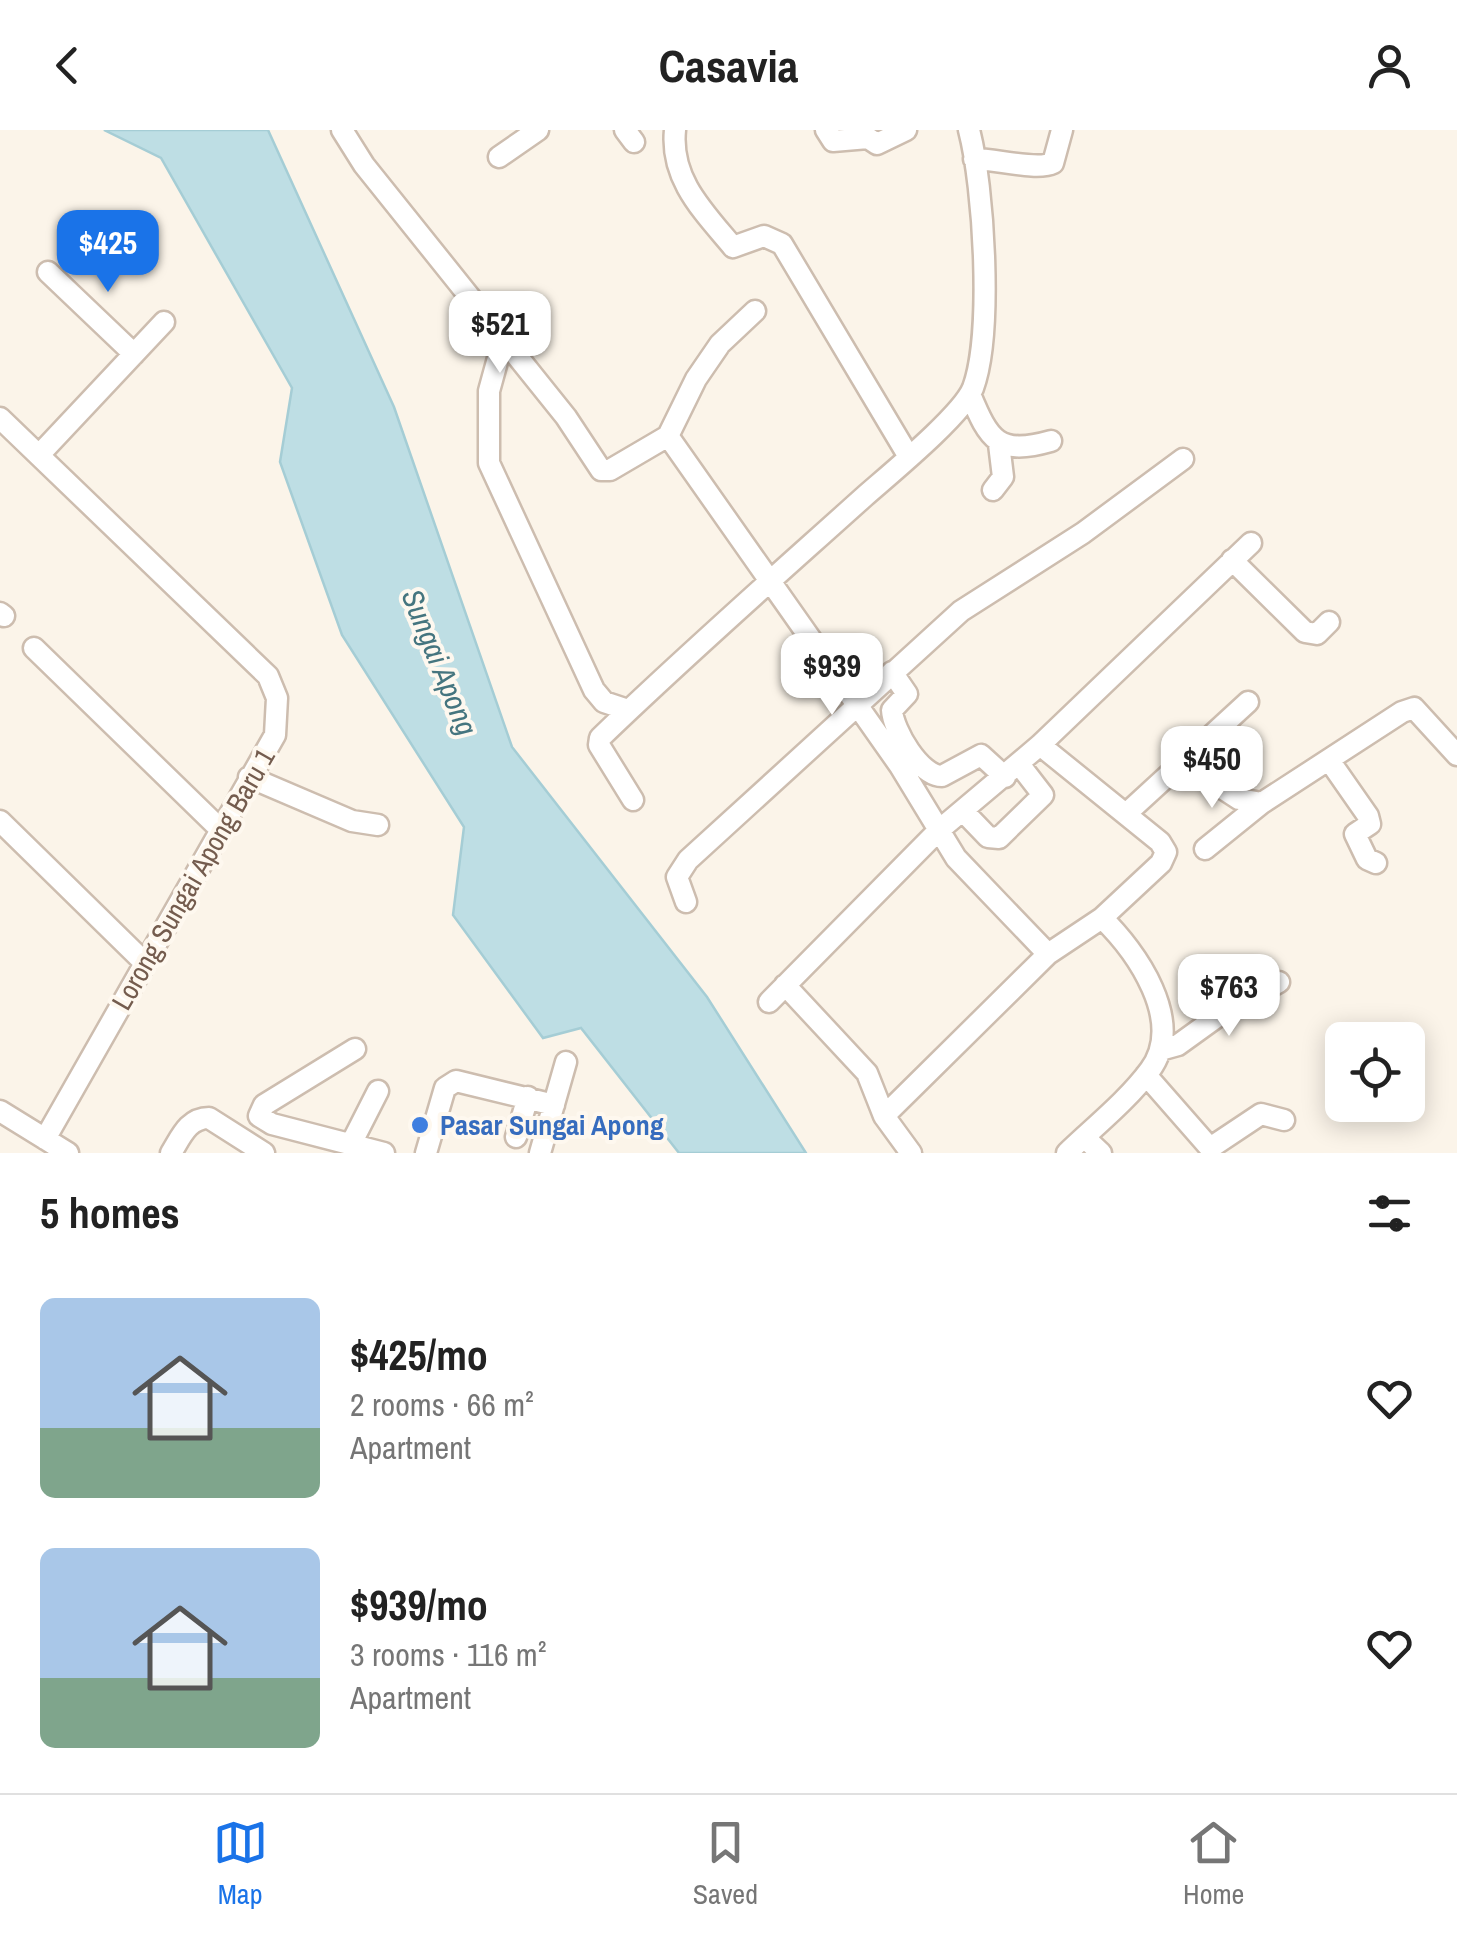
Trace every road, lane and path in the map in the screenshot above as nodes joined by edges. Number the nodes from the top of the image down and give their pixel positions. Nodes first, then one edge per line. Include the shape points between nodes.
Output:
1 (342, 130) edge
2 (675, 130) edge
3 (826, 130) edge
4 (906, 130) edge
5 (969, 130) edge
6 (1062, 130) edge
7 (534, 131) edge
8 (499, 158) dead end
9 (974, 160) junction
10 (48, 272) dead end
11 (754, 311) dead end
12 (164, 322) dead end
13 (503, 340) junction
14 (134, 354) junction
15 (970, 394) junction
16 (0, 418) edge
17 (668, 436) junction
18 (1050, 442) dead end
19 (999, 444) junction
20 (39, 455) junction
21 (909, 457) junction
22 (1182, 458) dead end
23 (993, 490) dead end
24 (1251, 543) dead end
25 (1232, 560) junction
26 (770, 581) junction
27 (1329, 622) dead end
28 (34, 648) dead end
29 (892, 672) junction
30 (1248, 702) dead end
31 (854, 706) junction
32 (628, 710) junction
33 (1040, 745) junction
34 (1457, 754) edge
35 (907, 760) junction
36 (1329, 760) junction
37 (1185, 764) junction
38 (1012, 770) junction
39 (249, 778) junction
40 (633, 800) dead end
41 (1262, 803) junction
42 (964, 811) junction
43 (1127, 813) junction
44 (0, 822) edge
45 (378, 824) dead end
46 (219, 828) junction
47 (938, 830) junction
48 (1205, 849) dead end
49 (1376, 863) dead end
50 (686, 902) dead end
51 (1102, 918) junction
52 (1048, 954) junction
53 (144, 962) junction
54 (1280, 982) dead end
55 (786, 985) junction
56 (769, 1002) dead end
57 (356, 1049) dead end
58 (1160, 1050) junction
59 (566, 1062) dead end
60 (1146, 1074) junction
61 (378, 1091) dead end
62 (528, 1098) junction
63 (554, 1105) junction
64 (0, 1111) edge
65 (884, 1116) junction
66 (1284, 1120) dead end
67 (516, 1137) dead end
68 (1084, 1137) junction
69 (45, 1139) junction
70 (350, 1144) junction
71 (68, 1153) edge
72 (170, 1153) edge
73 (264, 1153) edge
74 (384, 1153) edge
75 (426, 1153) edge
76 (540, 1153) edge
77 (911, 1153) edge
78 (1067, 1153) edge
79 (1101, 1153) edge

1 - 13 street
2 - 21 street via 680,180 733,248 764,236 782,244
3 - 4 street via 833,142 868,138 878,144
5 - 9 street
6 - 9 street via 1053,163 1044,168
7 - 8 street
9 - 15 street via 985,271
10 - 14 street
11 - 17 street via 696,378
12 - 14 street
13 - 17 street via 601,470
13 - 32 street via 489,391 489,463 594,690 604,702
14 - 20 street
15 - 19 street
15 - 21 street
16 - 20 street, Lorong Sungai Apong Baru 1
17 - 26 street
18 - 19 street
19 - 23 street via 1003,477
20 - 39 street, Lorong Sungai Apong Baru 1 via 268,676 279,717
21 - 26 street
22 - 29 street via 1083,533 961,611
24 - 25 street
25 - 27 street via 1305,632 1317,634
25 - 33 street
26 - 31 street
26 - 32 street
28 - 46 street
29 - 31 street
29 - 35 street via 907,694 892,710
30 - 37 street
31 - 35 street
31 - 50 street via 688,860 678,878
32 - 40 street via 599,745
33 - 38 street
33 - 43 street
34 - 36 street via 1414,708
35 - 38 street via 934,776 981,756
35 - 47 street
36 - 41 street
36 - 49 street via 1368,816 1370,824 1355,834
37 - 41 street via 1239,799
37 - 43 street
38 - 42 street
38 - 42 street via 1043,795 999,838 988,836
39 - 45 street via 352,821
39 - 46 street, Lorong Sungai Apong Baru 1
41 - 48 street
42 - 47 street
43 - 51 street via 1166,852
44 - 53 street
46 - 53 street, Lorong Sungai Apong Baru 1
47 - 52 street via 956,858
47 - 55 street
51 - 52 street
51 - 58 street via 1129,944 1148,978
52 - 65 street
53 - 69 street, Lorong Sungai Apong Baru 1
54 - 58 street
55 - 56 street
55 - 65 street via 867,1073
57 - 70 street via 264,1105 259,1116
58 - 60 street
59 - 63 street
60 - 66 street via 1210,1148 1261,1114
60 - 68 street
61 - 70 street
62 - 63 street
62 - 67 street
62 - 75 street via 456,1081 445,1088
63 - 76 street
64 - 69 street
65 - 77 street
68 - 78 street
68 - 79 street
69 - 71 street
70 - 74 street
72 - 73 street via 187,1127 209,1118

